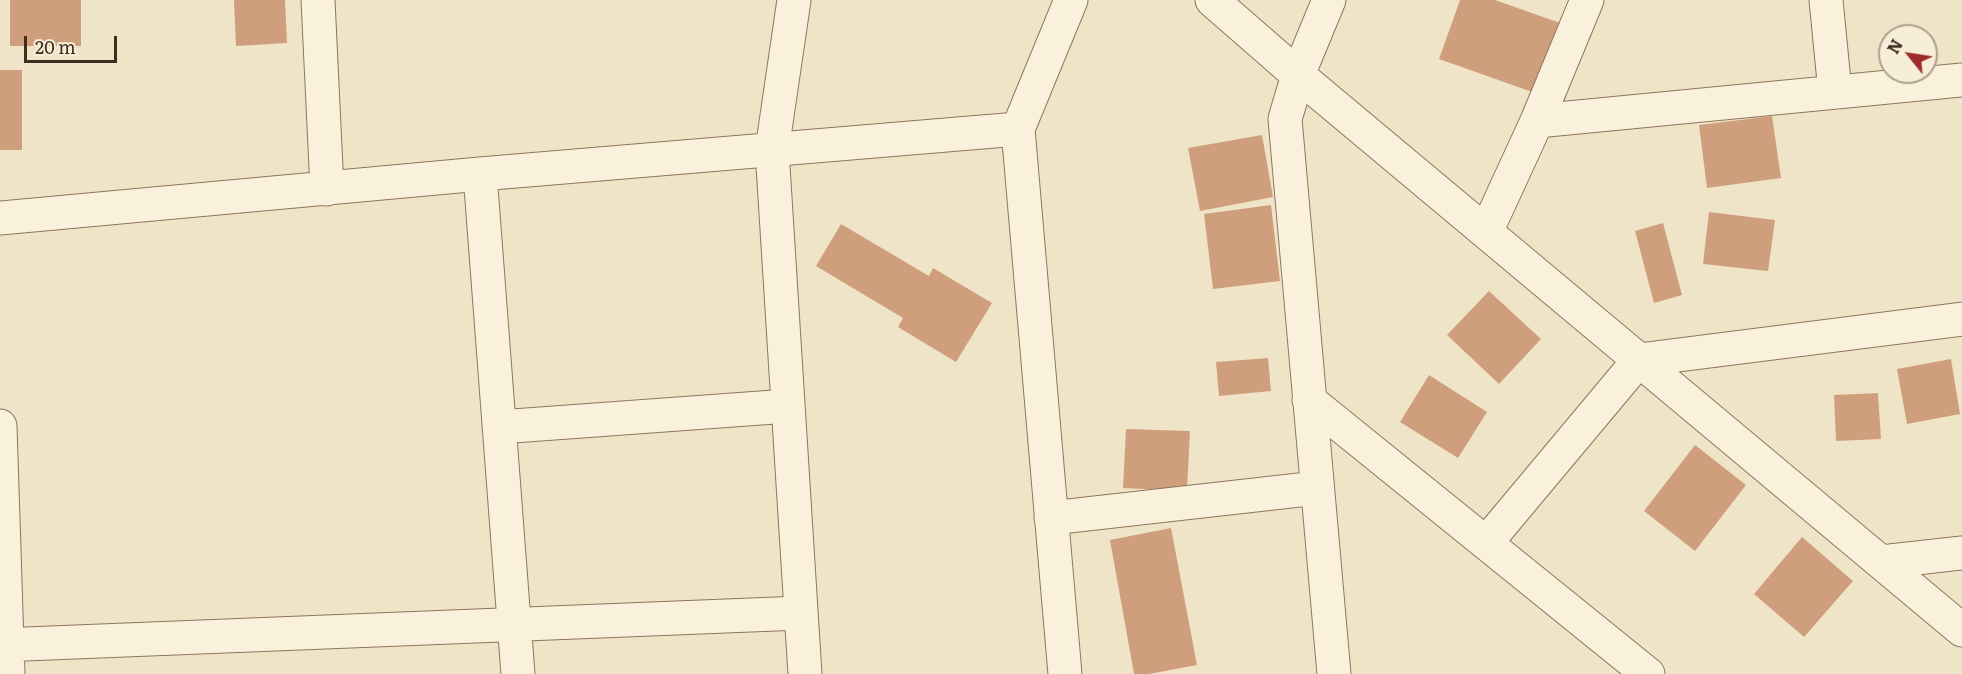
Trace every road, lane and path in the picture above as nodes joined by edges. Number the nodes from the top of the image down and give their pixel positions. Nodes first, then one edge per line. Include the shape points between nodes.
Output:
1 (318, 0) edge
2 (794, 0) edge
3 (1071, 0) edge
4 (1212, 0) edge
5 (1329, 0) edge
6 (1587, 0) edge
7 (1826, 0) edge
8 (1298, 75) junction
9 (1962, 80) edge
10 (1835, 92) junction
11 (1537, 121) junction
12 (1018, 129) junction
13 (772, 150) junction
14 (480, 174) junction
15 (327, 189) junction
16 (0, 219) edge
17 (1486, 232) junction
18 (1962, 319) edge
19 (1639, 360) junction
20 (1309, 400) junction
21 (788, 406) junction
22 (0, 426) edge
23 (499, 427) junction
24 (1317, 488) junction
25 (1051, 518) junction
26 (1486, 543) junction
27 (1962, 553) edge
28 (1881, 562) junction
29 (801, 613) junction
30 (515, 625) junction
31 (1962, 630) edge
32 (5, 655) edge
33 (518, 674) edge
34 (805, 674) edge
35 (1065, 674) edge
36 (1334, 674) edge
37 (1648, 674) edge

1 - 15 street
2 - 13 street
3 - 12 street
4 - 8 street
5 - 8 street
6 - 11 street
7 - 10 street
8 - 17 street
8 - 20 street via 1285,119
9 - 10 street
10 - 11 street
11 - 17 street
12 - 13 street
12 - 25 street
13 - 14 street
13 - 21 street
14 - 15 street
14 - 23 street
15 - 16 street
17 - 19 street
18 - 19 street
19 - 26 street
19 - 28 street
20 - 24 street
20 - 26 street
21 - 23 street
21 - 29 street
22 - 32 street
23 - 30 street
24 - 25 street
24 - 36 street
25 - 35 street
26 - 37 street
27 - 28 street
28 - 31 street
29 - 30 street
29 - 34 street
30 - 32 street
30 - 33 street

